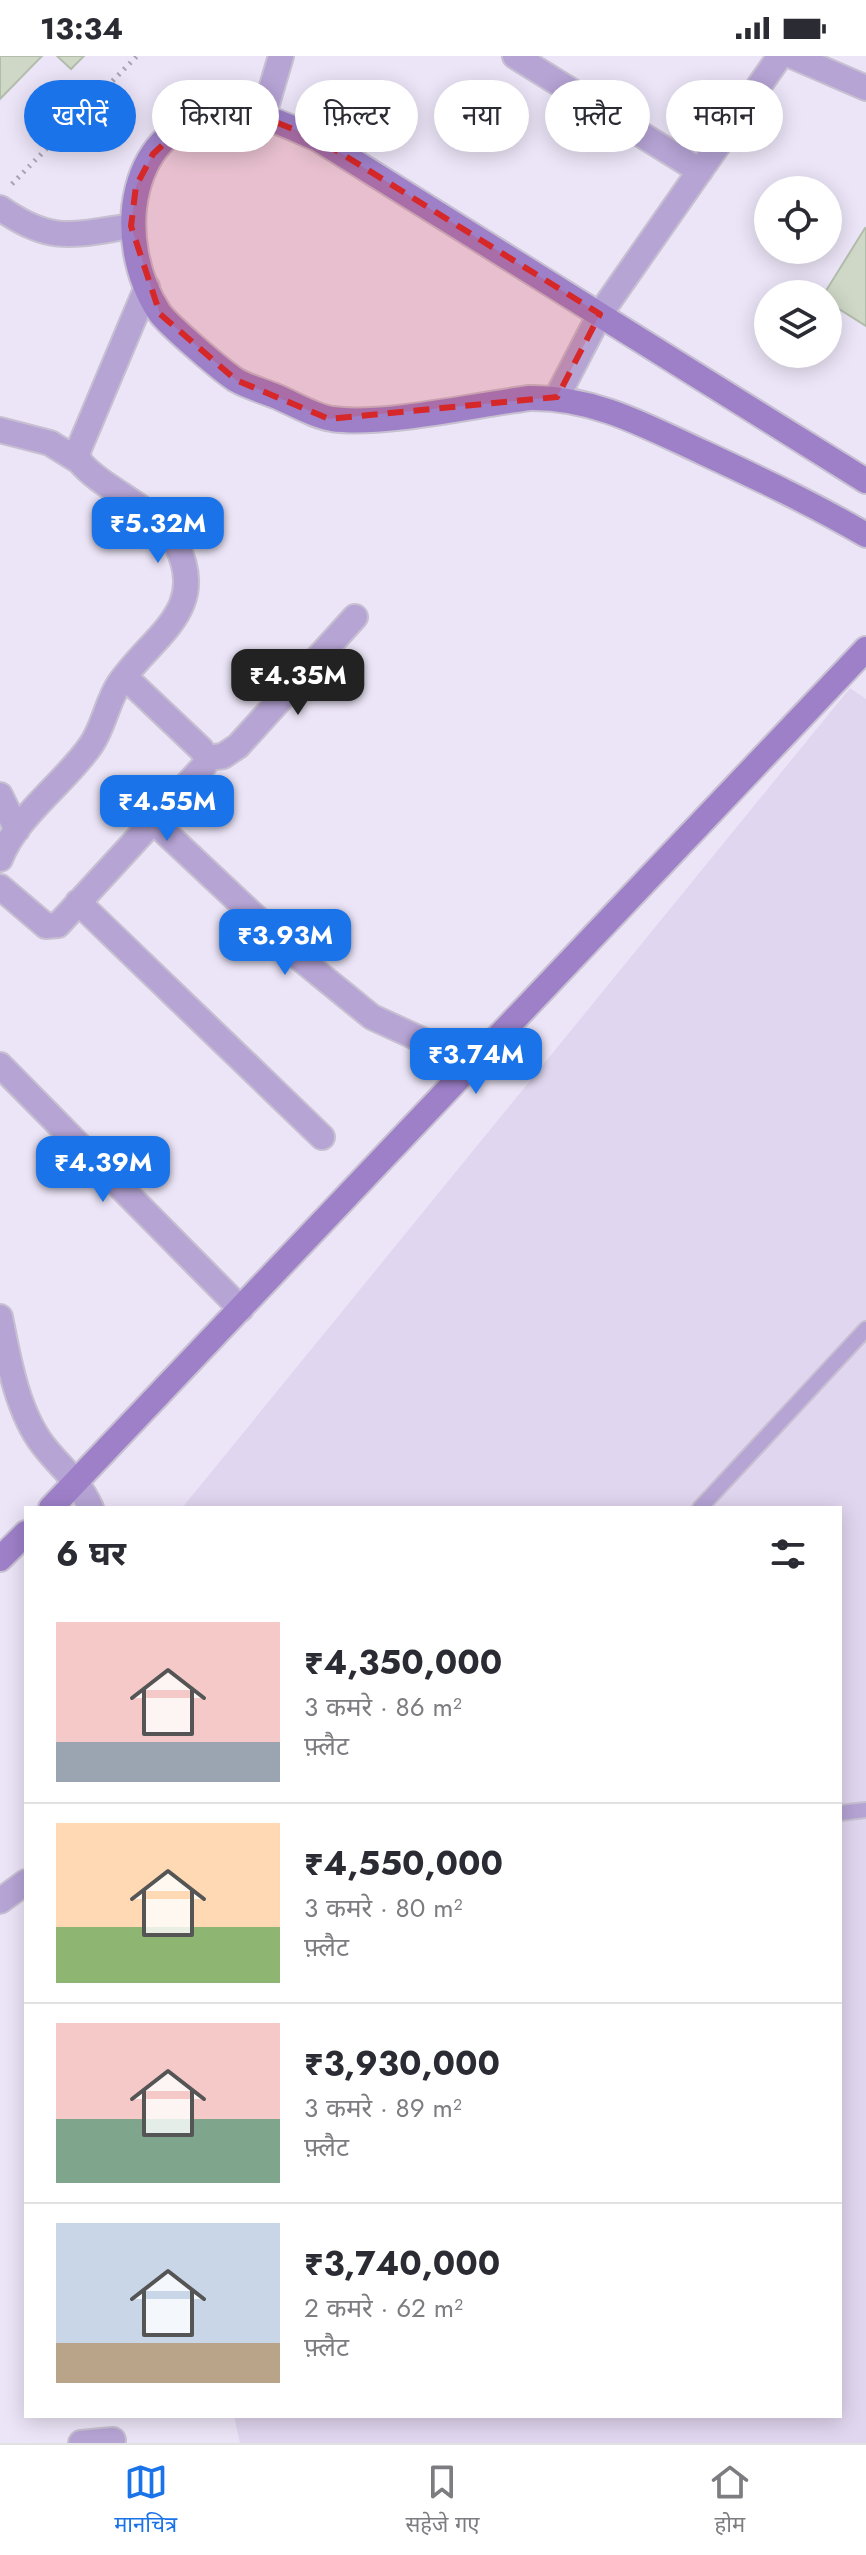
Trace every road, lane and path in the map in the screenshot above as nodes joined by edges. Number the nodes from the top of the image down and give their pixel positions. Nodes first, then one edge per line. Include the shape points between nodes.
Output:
1 (137, 56) edge
2 (281, 56) edge
3 (515, 56) edge
4 (780, 56) edge
5 (792, 56) edge
6 (114, 80) edge
7 (274, 80) edge
8 (866, 88) edge
9 (279, 123) edge
10 (136, 138) edge
11 (44, 152) edge
12 (153, 154) joint
13 (700, 171) junction
14 (11, 186) dead end
15 (0, 208) edge
16 (131, 226) junction
17 (147, 287) junction
18 (600, 314) junction
19 (557, 397) junction
20 (0, 430) edge
21 (79, 461) junction
22 (866, 481) edge
23 (866, 535) edge
24 (355, 617) dead end
25 (866, 649) edge
26 (125, 677) junction
27 (207, 758) junction
28 (0, 795) edge
29 (154, 822) junction
30 (17, 830) junction
31 (0, 859) edge
32 (0, 887) edge
33 (78, 902) junction
34 (0, 1065) edge
35 (465, 1073) junction
36 (322, 1137) dead end
37 (241, 1309) junction
38 (0, 1317) edge
39 (866, 1329) edge
40 (78, 1481) junction
41 (53, 1506) edge
42 (90, 1506) edge
43 (702, 1506) edge
44 (24, 1535) edge
45 (0, 1559) edge
46 (866, 1810) edge
47 (842, 1813) edge
48 (24, 1883) edge
49 (0, 1901) edge
50 (112, 2433) edge
51 (81, 2443) edge

1 - 6 path
2 - 7 street
3 - 13 street
4 - 13 street
5 - 8 street
9 - 18 main road via 318,139
10 - 12 path
11 - 14 path
12 - 16 main road via 136,186
13 - 18 street
15 - 16 street via 29,228 55,235
16 - 17 main road
17 - 19 main road via 160,314 236,380 329,419 364,420
17 - 21 street via 78,451
18 - 19 street
18 - 22 main road
19 - 23 main road via 615,412
20 - 21 street via 50,443
21 - 26 street via 168,531 186,573 182,608
24 - 27 street via 238,746
25 - 35 main road
26 - 27 street
26 - 30 street via 91,745
27 - 29 street
28 - 30 street
29 - 33 street
29 - 35 street via 297,956 372,1017 431,1044
30 - 31 street
32 - 33 street via 46,926 58,925
33 - 36 street
34 - 37 street
35 - 37 main road
37 - 40 main road
38 - 40 street via 7,1356 31,1424 42,1444
39 - 43 lane
40 - 41 main road
40 - 42 street
44 - 45 main road
46 - 47 lane
48 - 49 street
50 - 51 street

